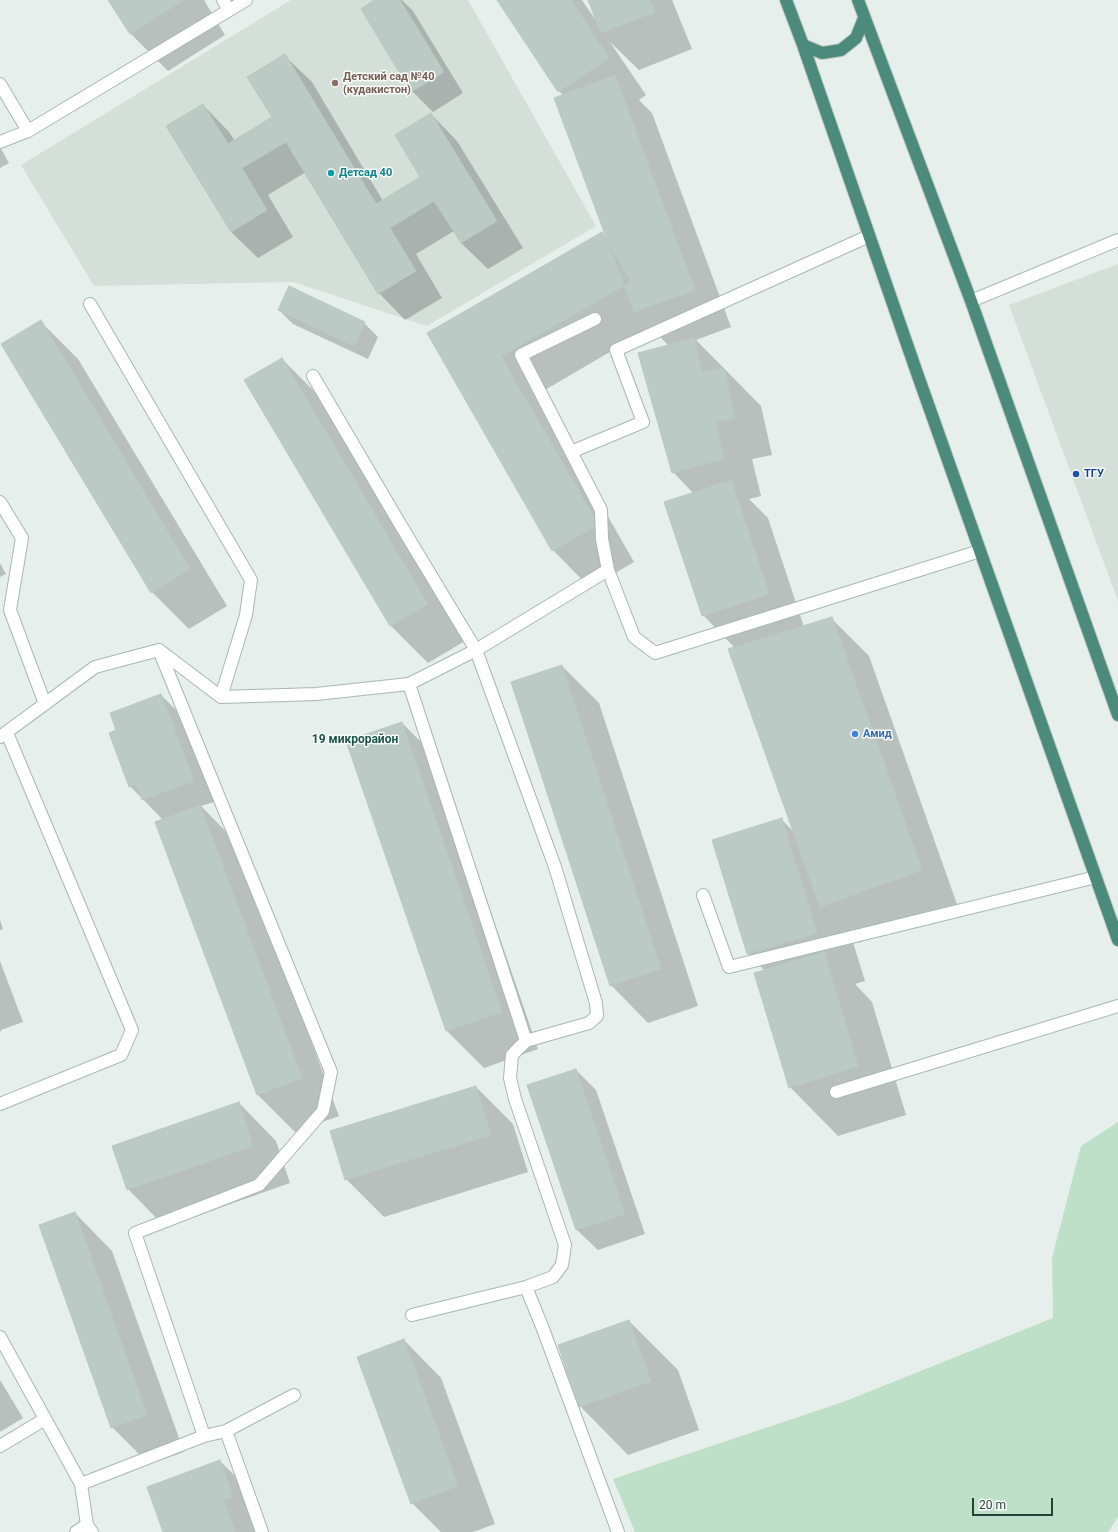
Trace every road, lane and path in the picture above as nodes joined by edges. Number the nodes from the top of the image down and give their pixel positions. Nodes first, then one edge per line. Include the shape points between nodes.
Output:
1 (246, 0) edge
2 (786, 0) edge
3 (858, 0) edge
4 (226, 5) edge
5 (864, 18) junction
6 (803, 45) junction
7 (0, 84) edge
8 (28, 131) junction
9 (0, 142) edge
10 (869, 236) junction
11 (1118, 240) edge
12 (971, 301) junction
13 (90, 304) dead end
14 (595, 319) dead end
15 (313, 376) dead end
16 (571, 452) junction
17 (0, 502) edge
18 (980, 550) junction
19 (608, 570) junction
20 (5, 609) edge
21 (159, 650) junction
22 (476, 650) junction
23 (410, 684) junction
24 (221, 697) junction
25 (45, 704) junction
26 (1118, 715) edge
27 (3, 735) edge
28 (1096, 877) junction
29 (703, 895) dead end
30 (1118, 940) edge
31 (1118, 1006) edge
32 (526, 1041) junction
33 (836, 1092) dead end
34 (0, 1104) edge
35 (526, 1287) junction
36 (412, 1315) dead end
37 (0, 1337) edge
38 (294, 1395) dead end
39 (45, 1419) junction
40 (226, 1430) junction
41 (204, 1436) junction
42 (0, 1446) edge
43 (81, 1484) junction
44 (89, 1529) edge
45 (76, 1532) edge
46 (262, 1532) edge
47 (618, 1532) edge

1 - 4 street
2 - 6 highway
3 - 5 highway
4 - 8 street
5 - 6 highway via 856,38 841,50 822,54
5 - 12 highway
6 - 10 highway
7 - 8 street
8 - 9 street
10 - 16 street via 616,350 643,422
10 - 18 highway
11 - 12 street
12 - 26 highway
13 - 24 street via 251,580 246,615
14 - 16 street via 521,355
15 - 22 street
16 - 19 street via 601,510 602,539
17 - 20 street via 22,538
18 - 19 street via 655,653 634,637
18 - 28 highway
19 - 22 street
20 - 25 street
21 - 24 street
21 - 25 street via 96,667
21 - 41 street via 331,1072 323,1111 259,1185 135,1233
22 - 23 street
22 - 32 street via 555,866 596,1003 597,1016 589,1023
23 - 24 street via 316,694
23 - 32 street
25 - 27 street
27 - 34 street via 132,1030 121,1055
28 - 29 street via 729,967
28 - 30 highway
31 - 33 street
32 - 35 street via 512,1055 510,1078 565,1245 562,1265 553,1277
35 - 36 street
35 - 47 street
37 - 39 street
38 - 40 street
39 - 42 street
39 - 43 street
40 - 41 street
40 - 46 street
41 - 43 street
43 - 44 street
44 - 45 street

